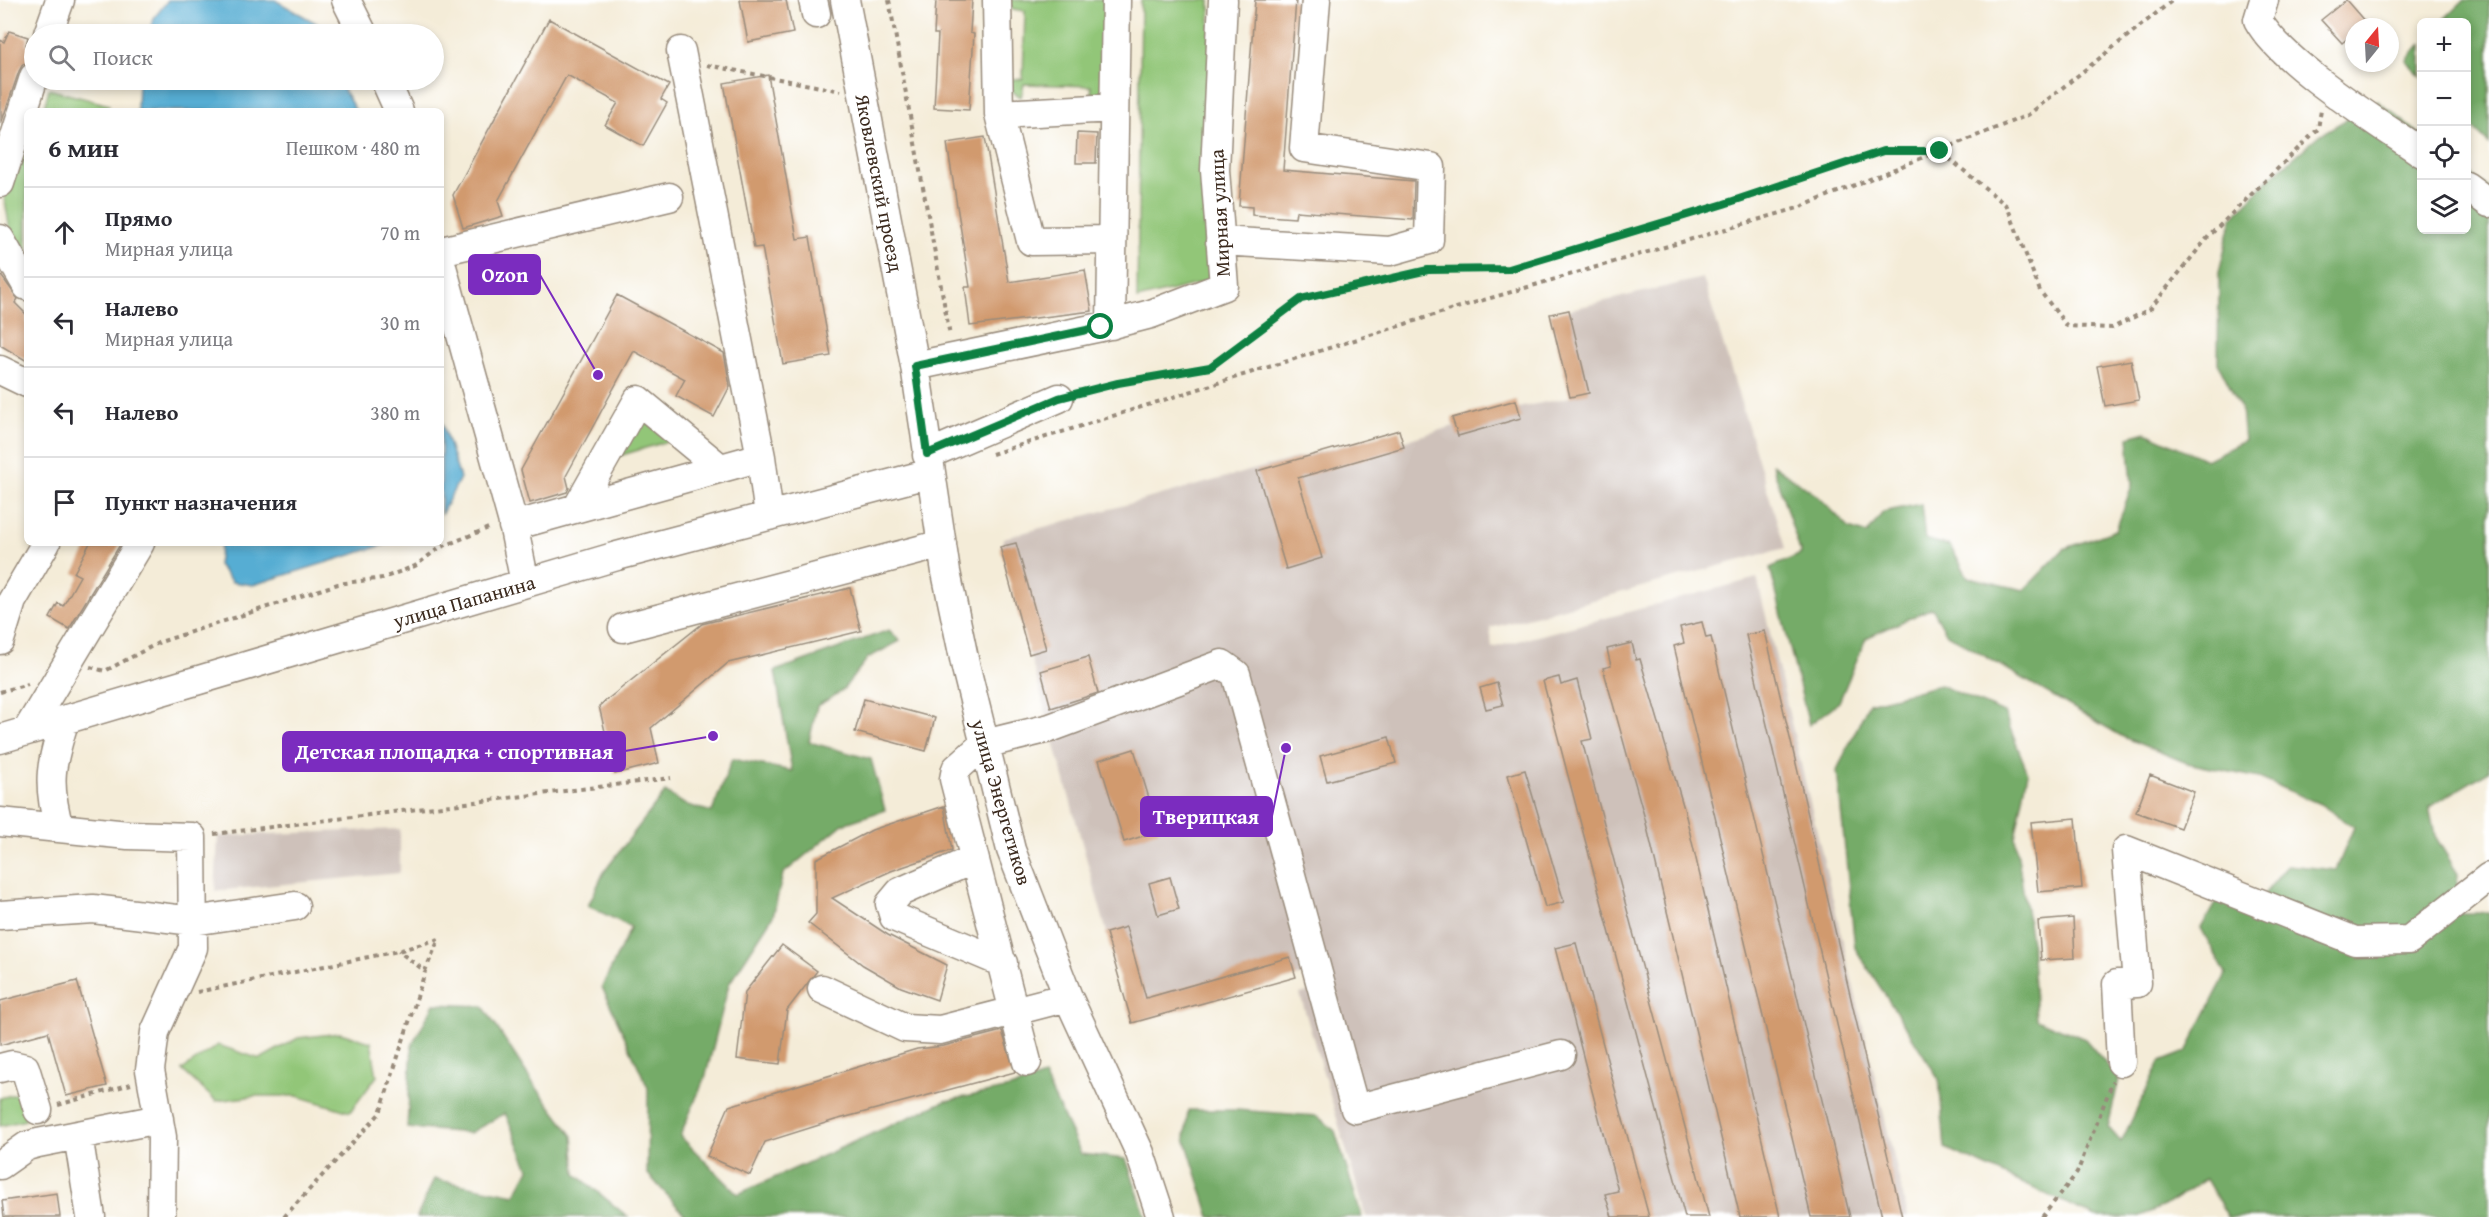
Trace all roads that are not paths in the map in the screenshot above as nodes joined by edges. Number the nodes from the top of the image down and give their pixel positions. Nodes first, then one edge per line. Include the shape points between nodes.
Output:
1 (60, 0) edge
2 (346, 0) edge
3 (845, 0) edge
4 (997, 0) edge
5 (1116, 0) edge
6 (1222, 0) edge
7 (1316, 0) edge
8 (2264, 0) edge
9 (52, 24) edge
10 (358, 24) edge
11 (682, 56) road end
12 (30, 90) edge
13 (390, 90) edge
14 (24, 108) edge
15 (24, 108) edge
16 (398, 108) edge
17 (1114, 108) junction
18 (999, 114) junction
19 (2417, 150) edge
20 (0, 183) edge
21 (2471, 190) edge
22 (669, 197) dead end
23 (2489, 203) edge
24 (0, 239) edge
25 (1112, 240) junction
26 (1220, 241) junction
27 (444, 249) edge
28 (444, 274) edge
29 (24, 281) edge
30 (1111, 325) junction
31 (915, 366) junction
32 (0, 370) edge
33 (24, 382) edge
34 (1059, 398) road end
35 (761, 456) junction
36 (929, 464) junction
37 (720, 468) junction
38 (577, 508) junction
39 (769, 516) junction
40 (513, 523) junction
41 (942, 544) junction
42 (44, 546) edge
43 (138, 546) edge
44 (525, 583) junction
45 (6, 598) edge
46 (623, 628) dead end
47 (0, 640) edge
48 (65, 718) junction
49 (28, 729) junction
50 (0, 739) edge
51 (984, 744) junction
52 (0, 822) edge
53 (59, 828) junction
54 (974, 859) junction
55 (2489, 877) edge
56 (295, 906) dead end
57 (0, 915) edge
58 (193, 921) junction
59 (1003, 963) junction
60 (822, 989) dead end
61 (1068, 997) junction
62 (1016, 1010) junction
63 (1560, 1055) dead end
64 (1028, 1062) dead end
65 (2121, 1062) road end
66 (0, 1068) edge
67 (38, 1110) road end
68 (159, 1119) junction
69 (78, 1135) junction
70 (0, 1165) edge
71 (90, 1217) edge
72 (161, 1217) edge
73 (1161, 1217) edge

1 - 9 street
2 - 10 street
3 - 31 street, Яковлевский проезд
4 - 18 street
5 - 17 street
6 - 26 street, Мирная улица via 1215,170
7 - 26 street via 1304,148 1431,167 1429,240 1390,251
8 - 19 street via 2258,20 2264,31 2303,68
11 - 35 street
12 - 14 street
13 - 16 street
15 - 20 street
17 - 18 street
17 - 25 street
18 - 25 street via 1031,241
21 - 23 street
22 - 27 street
24 - 29 street
25 - 30 street
26 - 30 street, Мирная улица via 1224,286
28 - 40 street
30 - 31 street, Мирная улица
31 - 36 street
32 - 33 street
34 - 36 street, улица Папанина
35 - 37 street
35 - 39 street
36 - 39 street, улица Папанина
36 - 41 street, улица Энергетиков
37 - 38 street
37 - 38 street via 638,400
38 - 40 street
39 - 44 street, улица Папанина
40 - 44 street
41 - 46 street
41 - 51 street, улица Энергетиков
42 - 45 street
43 - 49 street
44 - 48 street, улица Папанина
45 - 47 street
48 - 49 street, улица Папанина
48 - 53 street via 51,765 51,798
49 - 50 street, улица Папанина
51 - 54 street via 954,774
51 - 61 street, улица Энергетиков via 1011,850
51 - 63 street via 1050,728 1222,664 1236,674 1355,1109
52 - 53 street
53 - 58 street via 192,837
54 - 59 street
54 - 59 street via 900,892 894,897 891,911 894,917
55 - 65 street via 2409,940 2355,941 2127,850 2137,982 2117,984
56 - 58 street
57 - 58 street via 93,909
58 - 68 street via 193,948 155,1032 150,1070
59 - 62 street
60 - 62 street via 905,1028 940,1030
61 - 62 street
61 - 73 street, улица Энергетиков via 1140,1153
62 - 64 street
66 - 67 street via 25,1068
68 - 69 street
68 - 72 street
69 - 70 street via 27,1146
69 - 71 street

